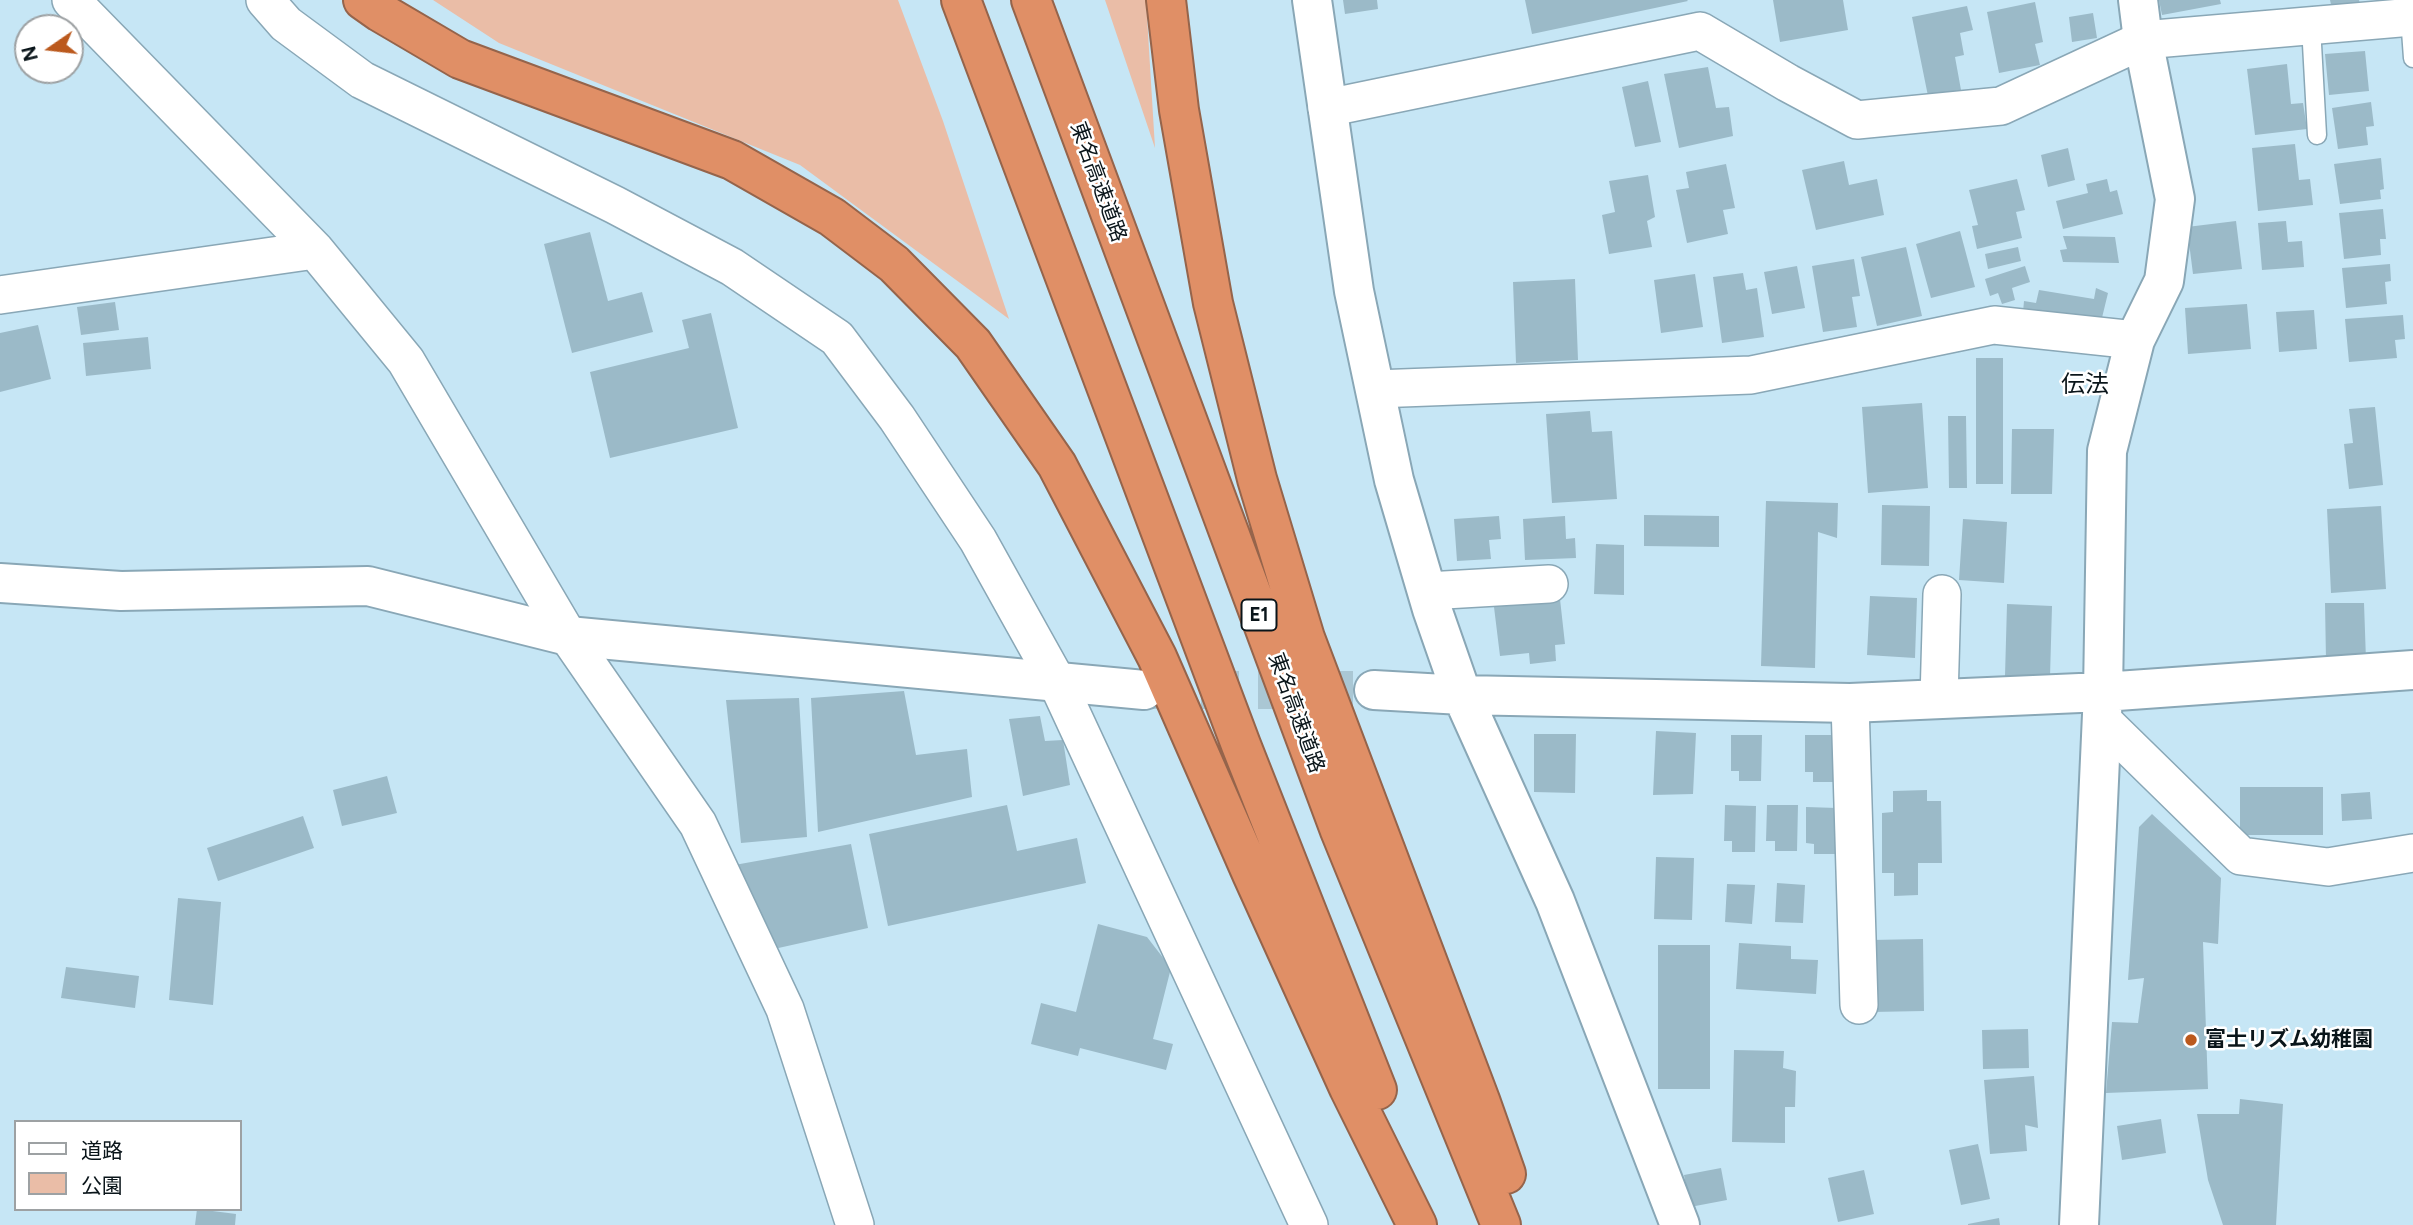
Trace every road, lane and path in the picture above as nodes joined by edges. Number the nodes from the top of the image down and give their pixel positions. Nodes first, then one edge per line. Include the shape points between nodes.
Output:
1 (71, 0) edge
2 (265, 0) edge
3 (363, 0) edge
4 (961, 0) edge
5 (1031, 0) edge
6 (1166, 0) edge
7 (1312, 0) edge
8 (2138, 0) edge
9 (2411, 17) edge
10 (2311, 26) junction
11 (2143, 40) junction
12 (2413, 58) edge
13 (1327, 108) junction
14 (2316, 135) dead end
15 (315, 250) junction
16 (0, 295) edge
17 (2135, 340) junction
18 (1375, 389) junction
19 (0, 583) edge
20 (1549, 584) dead end
21 (1427, 591) junction
22 (1942, 594) dead end
23 (568, 636) junction
24 (2413, 670) edge
25 (1057, 682) junction
26 (1144, 690) tunnel mouth
27 (1374, 690) tunnel mouth
28 (1462, 695) junction
29 (1939, 699) junction
30 (1850, 703) junction
31 (2102, 706) junction
32 (2413, 853) edge
33 (1858, 1006) dead end
34 (855, 1225) edge
35 (1309, 1225) edge
36 (1417, 1225) edge
37 (1430, 1225) edge
38 (1500, 1225) edge
39 (1523, 1225) edge
40 (1680, 1225) edge
41 (2080, 1225) edge

1 - 15 street
2 - 25 street via 286,24 362,80 732,267 837,338 898,418 978,540
3 - 36 highway via 460,59 732,160 832,217 894,264 973,344 1057,465 1157,657 1343,1075
4 - 37 highway via 1241,745
5 - 38 highway, 東名高速道路 / E1 via 1339,828
6 - 39 highway via 1179,110 1213,303 1257,479 1305,638
7 - 13 street
8 - 11 street
9 - 10 street
9 - 12 lane
10 - 11 street
10 - 14 lane
11 - 13 street via 2001,106 1857,120 1700,31
11 - 17 street via 2175,199 2164,281
13 - 18 street via 1354,291
15 - 16 street
15 - 23 street via 406,361
17 - 18 street via 1994,325 1751,375
17 - 31 street via 2107,451
18 - 21 street via 1394,480
19 - 23 street via 121,591 368,586
20 - 21 street
21 - 28 street
22 - 29 street
23 - 25 street
23 - 34 street via 698,824 785,1009
24 - 31 street
25 - 26 street
25 - 35 street
27 - 28 street
28 - 30 street
28 - 40 street via 1555,901
29 - 30 street
29 - 31 street
30 - 33 street
31 - 32 street via 2241,856 2328,867
31 - 41 street

